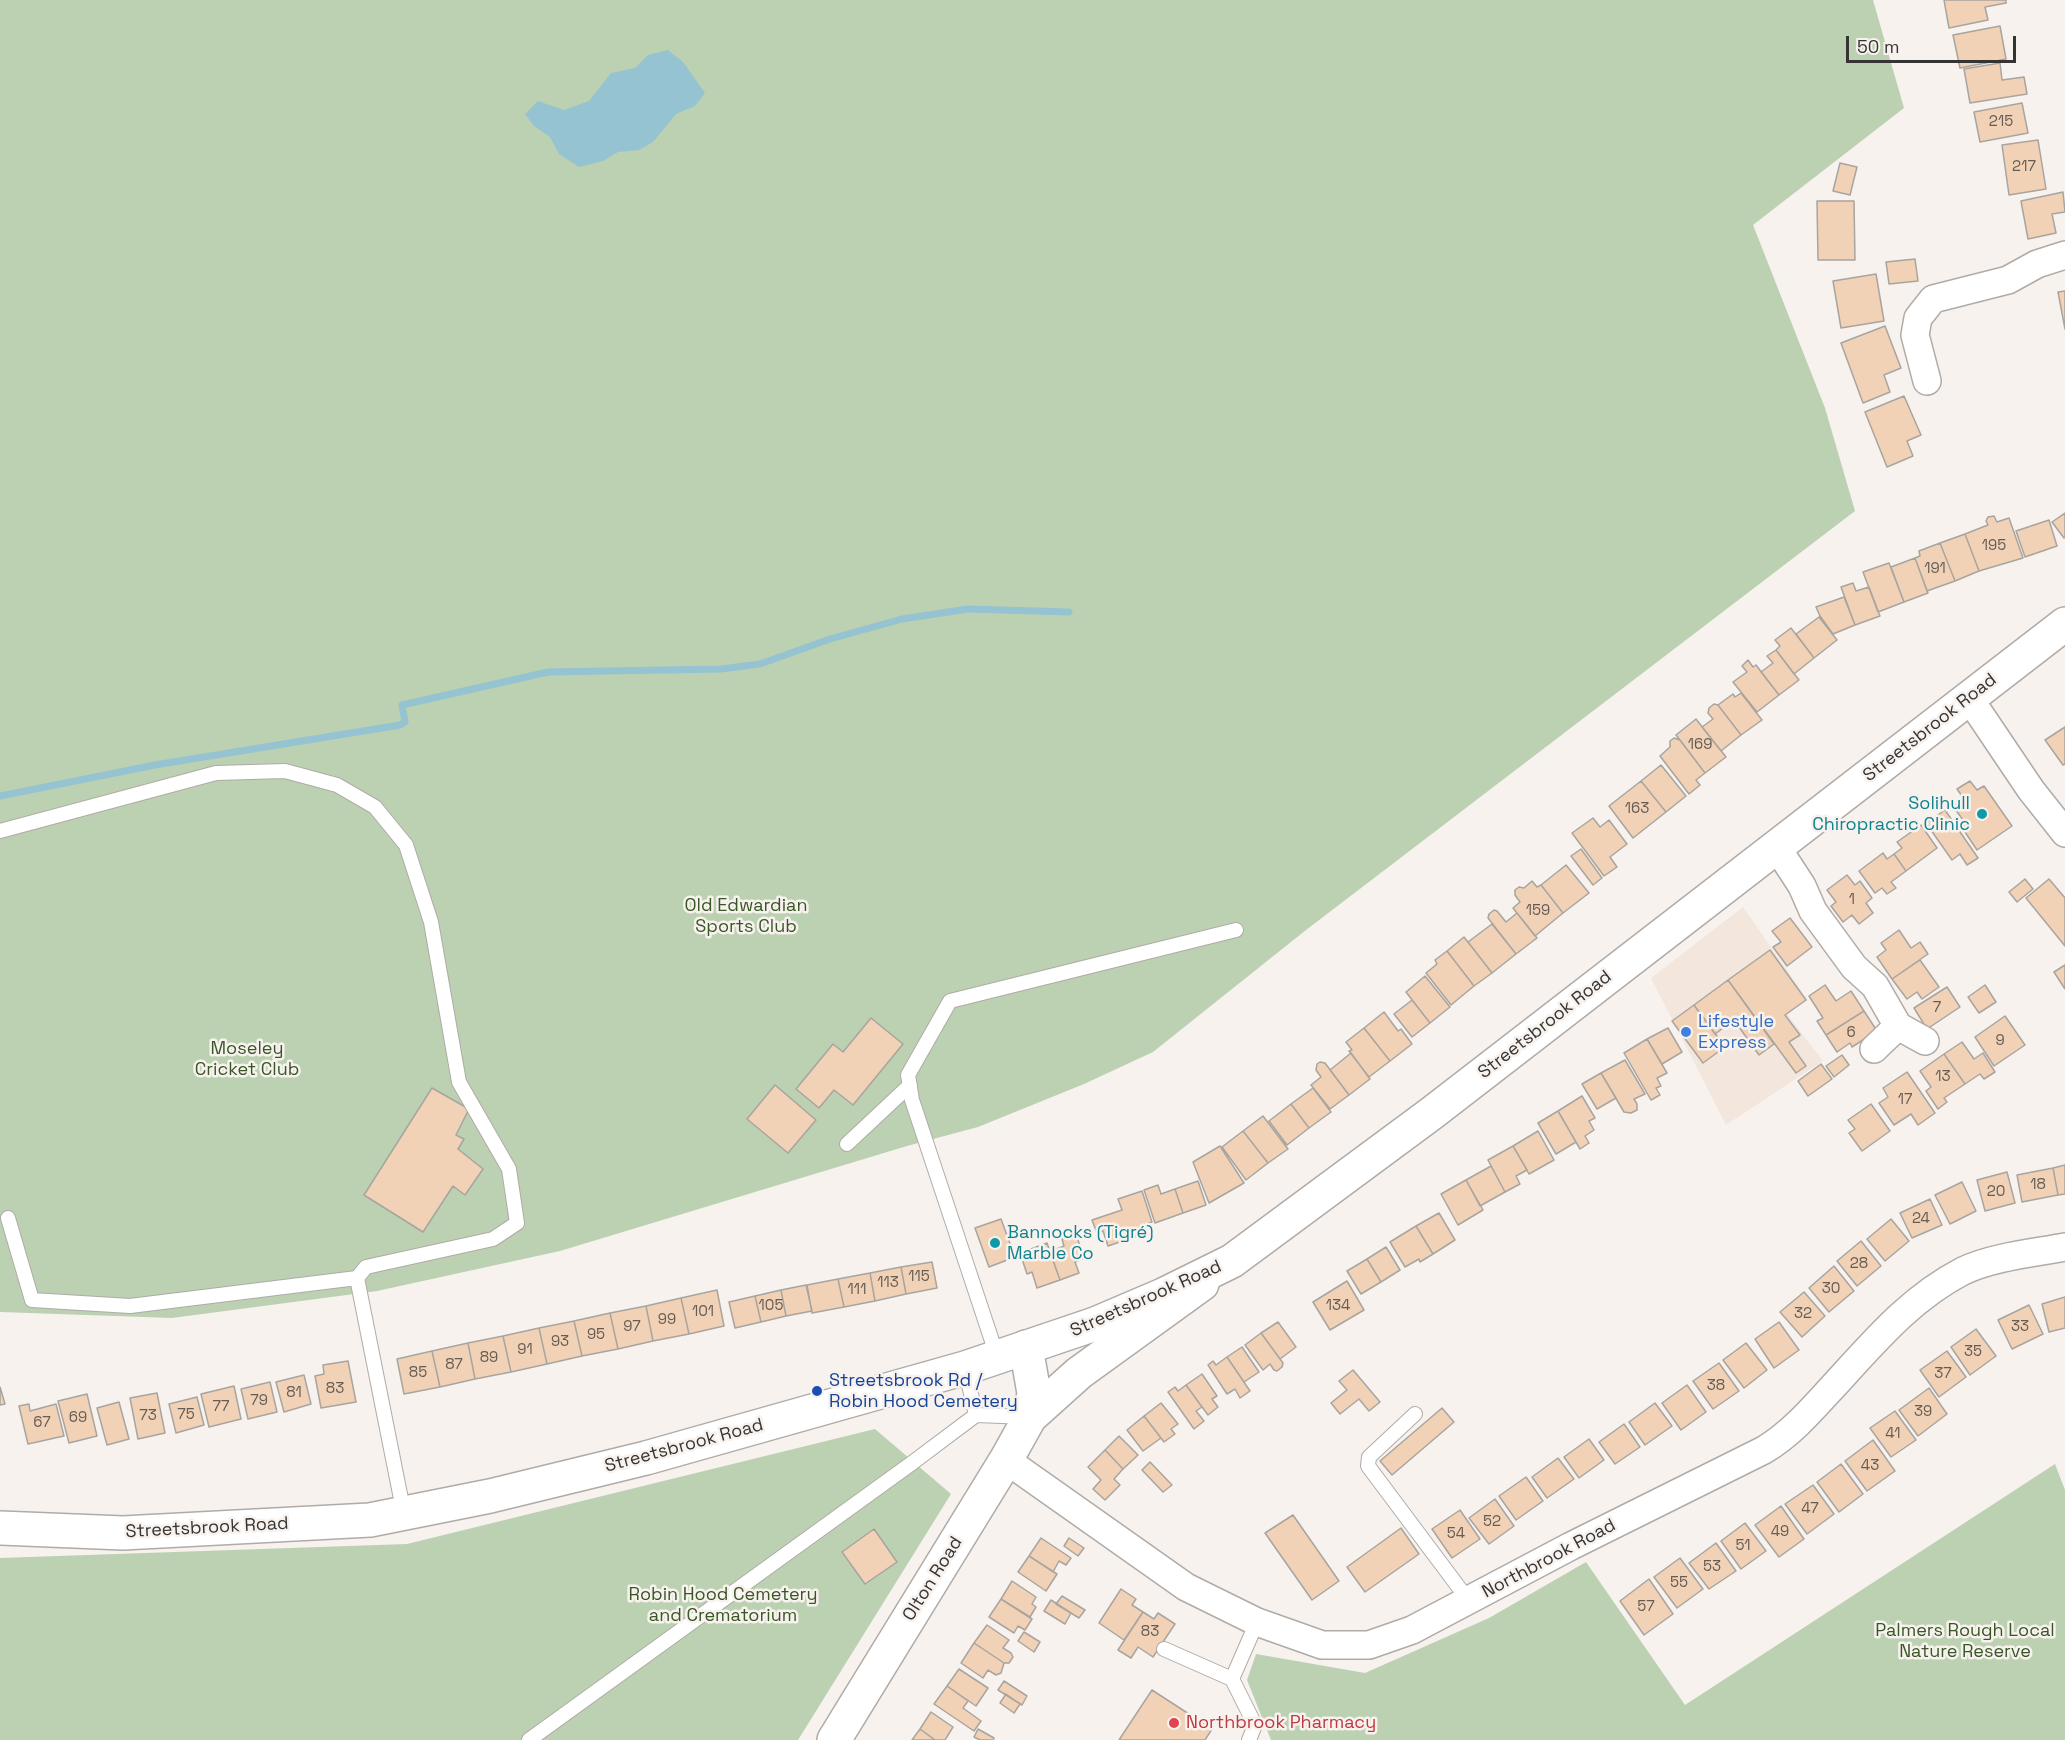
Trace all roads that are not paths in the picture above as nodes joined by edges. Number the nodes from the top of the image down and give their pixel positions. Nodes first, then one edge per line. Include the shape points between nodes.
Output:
1 (2065, 255) edge
2 (1927, 381) dead end
3 (2065, 624) edge
4 (1969, 698) junction
5 (0, 831) edge
6 (2065, 833) edge
7 (1776, 846) junction
8 (1236, 930) dead end
9 (1898, 1026) junction
10 (1925, 1041) dead end
11 (1874, 1049) dead end
12 (910, 1085) junction
13 (846, 1144) dead end
14 (8, 1218) dead end
15 (2065, 1246) edge
16 (1232, 1261) junction
17 (357, 1278) junction
18 (1012, 1352) junction
19 (965, 1368) junction
20 (1415, 1414) dead end
21 (976, 1415) junction
22 (1030, 1417) junction
23 (1006, 1460) junction
24 (404, 1514) junction
25 (0, 1528) edge
26 (1469, 1601) junction
27 (1257, 1622) junction
28 (1164, 1649) dead end
29 (1232, 1679) junction
30 (529, 1740) edge
31 (834, 1740) edge
32 (1249, 1740) edge

1 - 2 street via 2037,264 2008,280 1933,299 1918,318 1915,335
3 - 4 main road, Streetsbrook Road
4 - 6 street
4 - 7 main road, Streetsbrook Road
5 - 17 lane via 216,773 285,771 337,785 375,807 406,845 431,922 459,1082 509,1169 517,1223 494,1239 366,1267
7 - 9 street via 1813,911 1854,967 1875,986
7 - 16 main road, Streetsbrook Road via 1432,1113
8 - 12 lane via 950,1001 908,1075
9 - 10 street
9 - 11 street
12 - 13 lane
12 - 18 lane via 912,1100
14 - 17 lane via 32,1300 130,1306
15 - 26 street, Northbrook Road via 1965,1270 1930,1290 1899,1315 1781,1440
16 - 18 main road, Streetsbrook Road via 1095,1324
16 - 22 main road, Olton Road via 1079,1373
17 - 24 lane
18 - 19 main road, Streetsbrook Road
18 - 22 main road, Olton Road via 1034,1393
19 - 21 lane
19 - 24 main road, Streetsbrook Road via 646,1458
20 - 26 lane via 1369,1457 1368,1466
21 - 22 lane
21 - 30 lane
22 - 23 main road, Olton Road
23 - 27 street, Northbrook Road via 1186,1587
23 - 31 main road, Olton Road
24 - 25 main road, Streetsbrook Road via 370,1520 123,1533
26 - 27 street, Northbrook Road via 1412,1630 1369,1645 1322,1645
27 - 29 lane
28 - 29 lane
29 - 32 lane via 1256,1725

